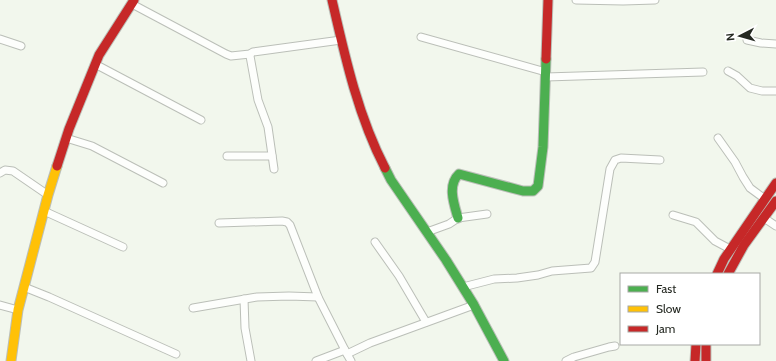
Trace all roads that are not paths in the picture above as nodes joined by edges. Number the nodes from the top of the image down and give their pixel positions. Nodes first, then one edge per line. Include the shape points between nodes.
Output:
1 (332, 0) edge
2 (548, 0) edge
3 (576, 0) edge
4 (655, 0) edge
5 (133, 2) edge
6 (421, 37) dead end
7 (0, 39) edge
8 (341, 40) junction
9 (747, 40) dead end
10 (776, 44) edge
11 (21, 46) dead end
12 (250, 54) junction
13 (96, 64) junction
14 (728, 71) dead end
15 (703, 72) dead end
16 (546, 74) junction
17 (776, 91) edge
18 (201, 120) dead end
19 (66, 138) junction
20 (718, 138) dead end
21 (227, 156) dead end
22 (272, 156) junction
23 (660, 160) dead end
24 (274, 169) dead end
25 (0, 173) edge
26 (163, 183) dead end
27 (776, 183) edge
28 (48, 195) junction
29 (765, 199) junction
30 (776, 201) edge
31 (44, 211) junction
32 (486, 214) dead end
33 (673, 215) dead end
34 (458, 218) junction
35 (764, 218) junction
36 (219, 223) dead end
37 (776, 226) edge
38 (427, 232) junction
39 (375, 242) dead end
40 (123, 247) dead end
41 (730, 249) junction
42 (717, 273) edge
43 (728, 273) edge
44 (24, 287) junction
45 (463, 287) junction
46 (318, 297) junction
47 (244, 299) junction
48 (0, 304) edge
49 (474, 305) junction
50 (193, 308) dead end
51 (18, 310) junction
52 (426, 322) junction
53 (696, 345) edge
54 (706, 345) edge
55 (615, 346) dead end
56 (346, 352) junction
57 (176, 354) dead end
58 (11, 361) edge
59 (251, 361) edge
60 (316, 361) edge
61 (351, 361) edge
62 (504, 361) edge
63 (566, 361) edge
64 (695, 361) edge
65 (706, 361) edge

1 - 8 street
2 - 16 street
3 - 4 street
5 - 12 street via 226,54
5 - 13 street via 99,55
6 - 16 street
7 - 11 street
8 - 12 street
8 - 38 street via 361,112 375,149 391,180
9 - 10 street
12 - 22 street
13 - 18 street
13 - 19 street
14 - 17 street via 750,88
15 - 16 street
16 - 34 street via 543,147 538,186 533,191 523,191 459,174 455,176 451,187
19 - 26 street via 92,146
19 - 28 street
20 - 29 street via 750,188
21 - 22 street
22 - 24 street
23 - 45 street via 615,160 610,169 596,262 591,268 552,271
25 - 28 street via 5,170 13,171
27 - 29 street
28 - 31 street
29 - 41 street
30 - 35 street
31 - 40 street
31 - 44 street
32 - 34 street
33 - 41 street via 696,222 715,241
34 - 38 street
35 - 37 street
35 - 43 street
36 - 46 street via 282,221 290,224
38 - 45 street
39 - 52 street
41 - 42 street
44 - 51 street
44 - 57 street
45 - 49 street
46 - 47 street
46 - 56 street
47 - 50 street
47 - 59 street via 245,328
48 - 51 street
49 - 52 street
49 - 62 street
51 - 58 street
52 - 56 street
53 - 64 street
54 - 65 street
55 - 63 street
56 - 60 street
56 - 61 street

